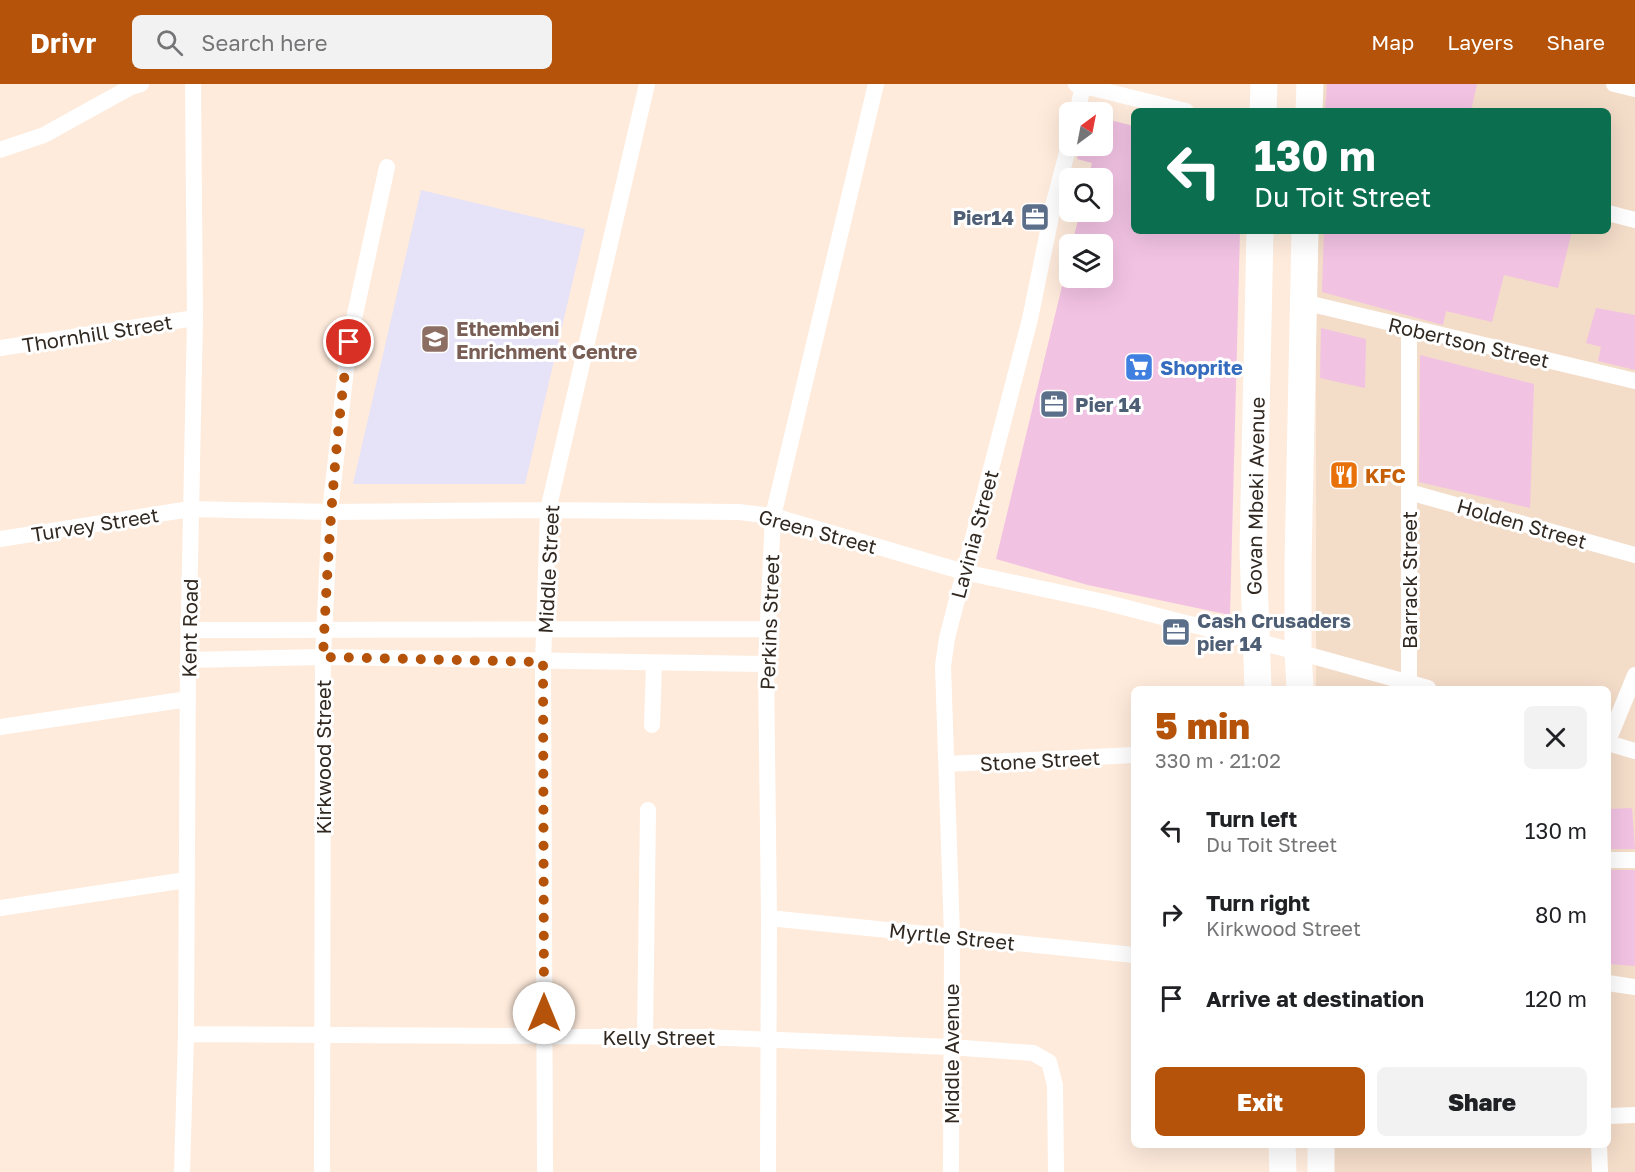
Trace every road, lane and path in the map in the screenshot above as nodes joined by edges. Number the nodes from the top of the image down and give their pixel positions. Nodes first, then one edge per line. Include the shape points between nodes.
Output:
1 (141, 84) edge
2 (193, 84) edge
3 (647, 84) edge
4 (876, 84) edge
5 (1264, 84) edge
6 (1310, 84) edge
7 (1614, 84) edge
8 (1080, 85) edge
9 (1635, 89) edge
10 (1078, 102) edge
11 (1174, 108) edge
12 (1263, 108) edge
13 (1309, 108) edge
14 (0, 150) edge
15 (1066, 156) edge
16 (387, 167) dead end
17 (1611, 214) edge
18 (1635, 220) edge
19 (1260, 234) edge
20 (1305, 234) edge
21 (1303, 302) junction
22 (195, 318) junction
23 (1408, 328) junction
24 (0, 348) edge
25 (1635, 381) edge
26 (1409, 492) junction
27 (190, 509) junction
28 (548, 510) junction
29 (330, 512) junction
30 (773, 516) junction
31 (0, 539) edge
32 (1635, 555) edge
33 (964, 572) junction
34 (544, 629) junction
35 (767, 629) junction
36 (189, 630) junction
37 (324, 630) junction
38 (1256, 642) junction
39 (1298, 651) junction
40 (323, 657) junction
41 (188, 660) junction
42 (543, 662) junction
43 (654, 663) junction
44 (766, 664) junction
45 (1635, 675) edge
46 (1258, 686) edge
47 (1300, 686) edge
48 (1409, 686) edge
49 (188, 699) junction
50 (652, 724) dead end
51 (0, 727) edge
52 (1611, 735) edge
53 (1611, 743) edge
54 (1635, 751) edge
55 (1131, 755) edge
56 (947, 765) junction
57 (648, 810) dead end
58 (1611, 860) edge
59 (1635, 860) edge
60 (186, 880) junction
61 (0, 908) edge
62 (769, 918) junction
63 (952, 935) junction
64 (1131, 955) edge
65 (1611, 983) edge
66 (1635, 987) edge
67 (186, 1035) junction
68 (322, 1036) junction
69 (544, 1036) junction
70 (645, 1037) junction
71 (768, 1038) junction
72 (950, 1047) junction
73 (1635, 1115) edge
74 (1611, 1116) edge
75 (1282, 1148) edge
76 (1321, 1148) edge
77 (1599, 1148) edge
78 (182, 1172) edge
79 (322, 1172) edge
80 (545, 1172) edge
81 (768, 1172) edge
82 (951, 1172) edge
83 (1056, 1172) edge
84 (1283, 1172) edge
85 (1322, 1172) edge
86 (1600, 1172) edge

1 - 14 street via 44,135
2 - 22 street, Kent Road
3 - 28 street, Middle Street
4 - 30 street, Perkins Street
5 - 12 main road
6 - 13 main road
7 - 9 street
8 - 10 street
8 - 11 street
15 - 33 street, Lavinia Street via 1030,319
16 - 29 street, Kirkwood Street via 349,342
17 - 18 street
19 - 38 main road, Govan Mbeki Avenue via 1253,550
20 - 21 main road
21 - 23 street, Robertson Street
21 - 39 main road
22 - 24 street, Thornhill Street
22 - 27 street, Kent Road
23 - 25 street, Robertson Street
23 - 26 street, Barrack Street
26 - 32 street, Holden Street
26 - 48 street, Barrack Street
27 - 29 street, Green Street
27 - 31 street, Turvey Street
27 - 36 street, Kent Road
28 - 29 street, Green Street
28 - 30 street, Green Street via 739,512
28 - 34 street, Middle Street
29 - 37 street, Kirkwood Street
30 - 33 street, Green Street
30 - 35 street, Perkins Street
33 - 38 street, Green Street
33 - 56 street, Lavinia Street via 946,638 943,666
34 - 35 street
34 - 37 street
34 - 42 street, Middle Street
35 - 44 street, Perkins Street
36 - 37 street
36 - 41 street, Kent Road
37 - 40 street, Kirkwood Street
38 - 39 street, Green Street
38 - 46 main road, Govan Mbeki Avenue
39 - 47 main road
39 - 48 street, Green Street
40 - 41 street
40 - 42 street
40 - 68 street, Kirkwood Street
41 - 49 street, Kent Road
42 - 43 street
42 - 69 street, Middle Street
43 - 44 street
43 - 50 street
44 - 62 street, Perkins Street
45 - 52 street
49 - 51 street
49 - 60 street, Kent Road
53 - 54 street
55 - 56 street, Stone Street
56 - 63 street, Lavinia Street
57 - 70 street
58 - 59 street
60 - 61 street
60 - 67 street, Kent Road
62 - 63 street, Myrtle Street
62 - 71 street, Perkins Street
63 - 64 street, Myrtle Street
63 - 72 street, Middle Avenue
65 - 66 street
67 - 68 street, Kelly Street
67 - 78 street, Kent Road
68 - 69 street, Kelly Street
68 - 79 street, Kirkwood Street
69 - 70 street, Kelly Street
69 - 80 street, Middle Street
70 - 71 street, Kelly Street
71 - 72 street, Kelly Street
71 - 81 street, Perkins Street
72 - 82 street, Middle Avenue
72 - 83 street, Kelly Street via 1033,1053 1049,1062 1055,1085
73 - 74 street
75 - 84 main road
76 - 85 main road
77 - 86 street

